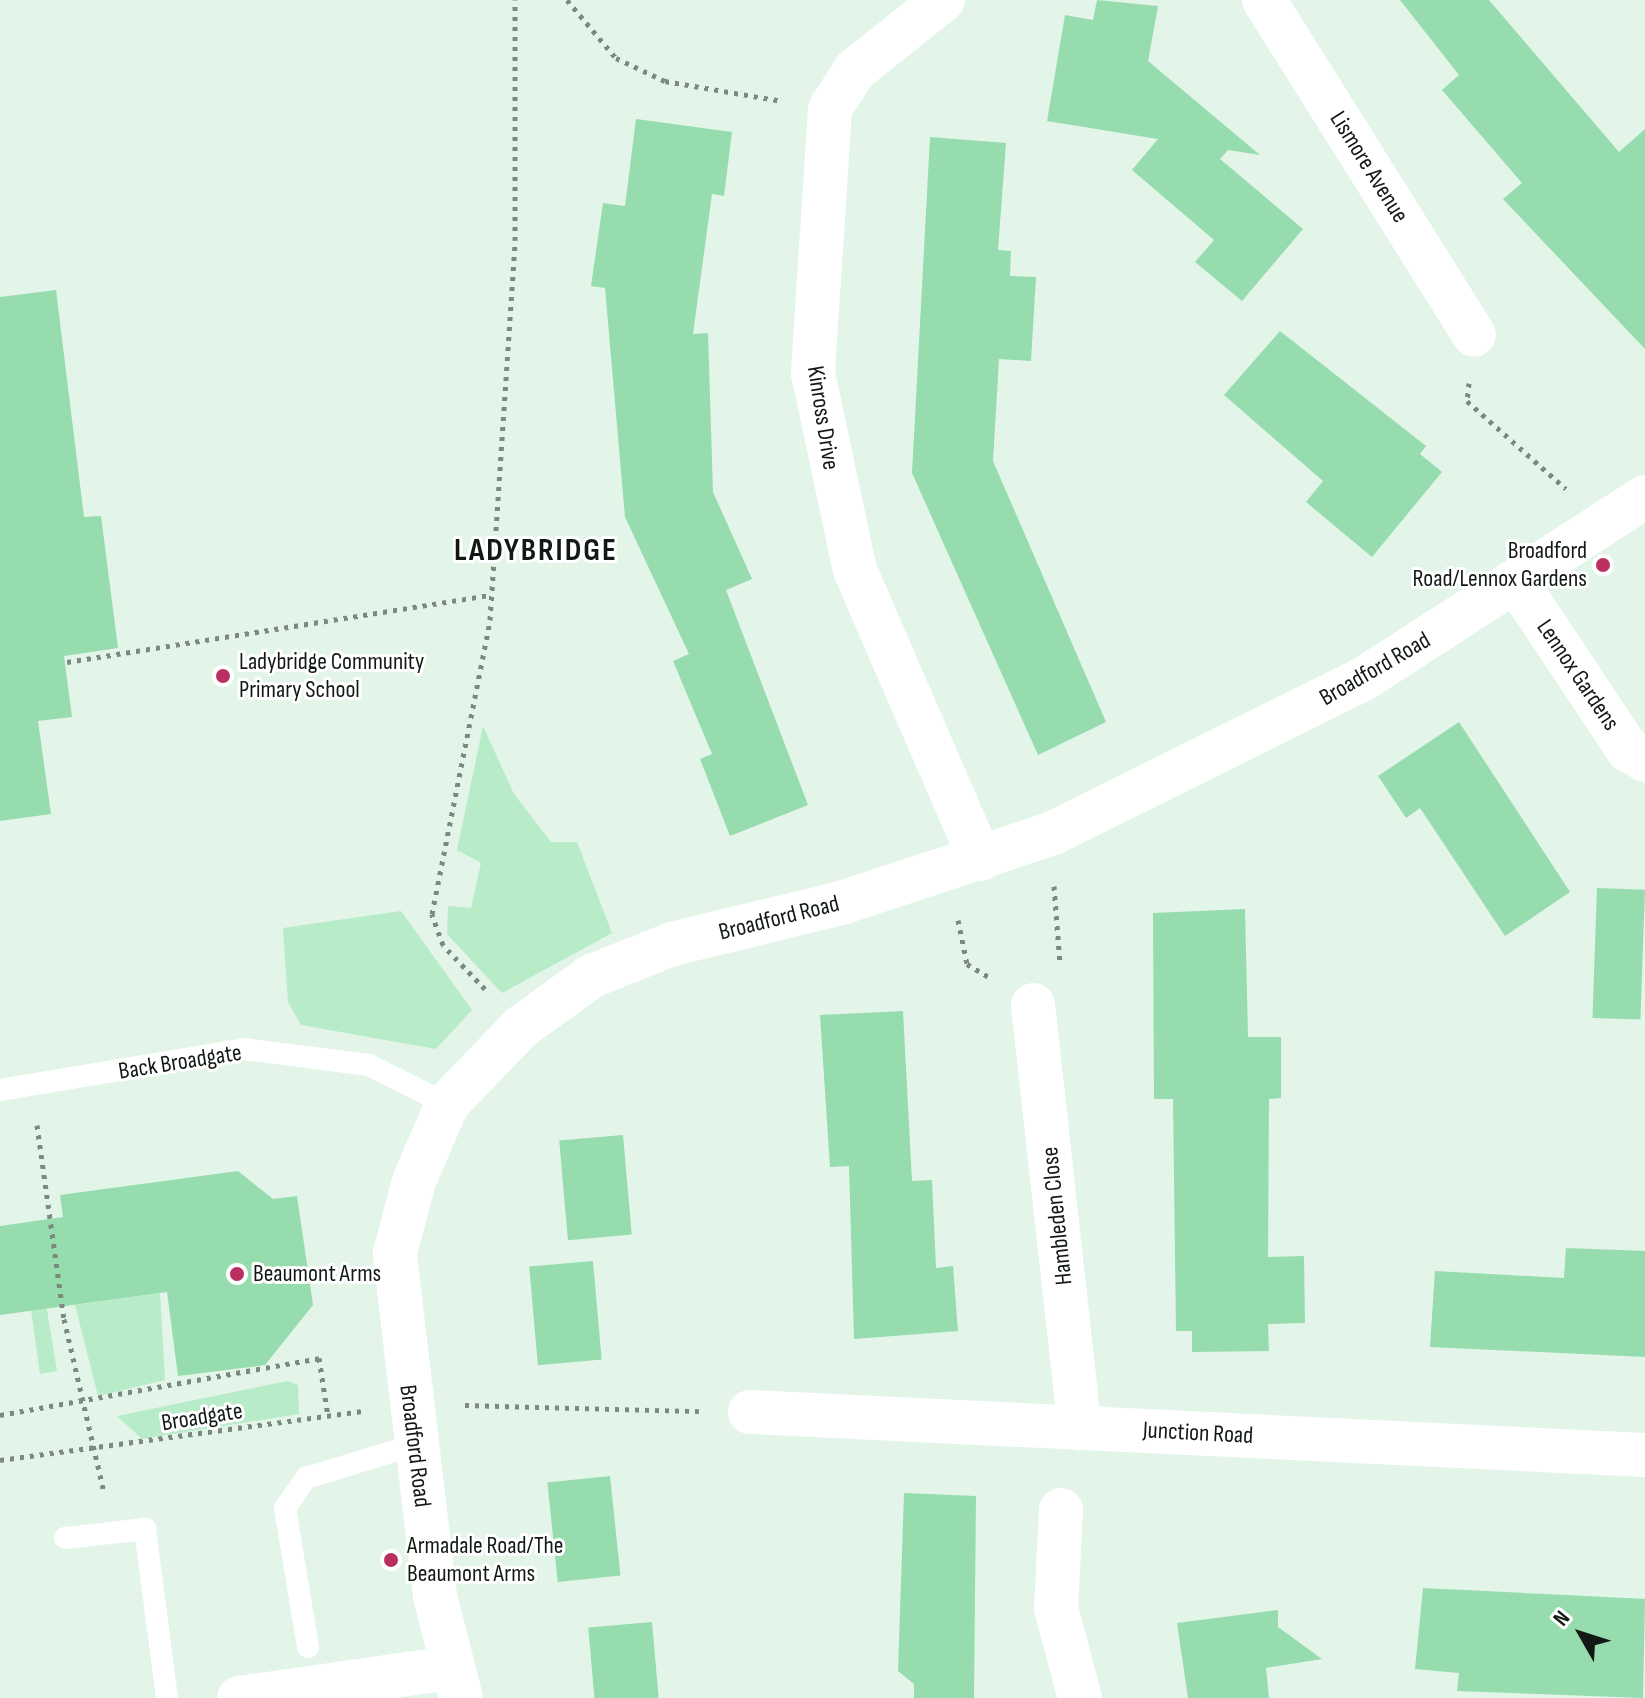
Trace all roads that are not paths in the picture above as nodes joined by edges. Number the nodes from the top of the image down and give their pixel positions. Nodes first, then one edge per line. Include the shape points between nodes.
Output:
1 (943, 0) edge
2 (1264, 0) edge
3 (1474, 335) road end
4 (1645, 497) edge
5 (1517, 583) junction
6 (1645, 760) edge
7 (963, 864) junction
8 (1033, 1005) road end
9 (0, 1090) edge
10 (447, 1104) junction
11 (750, 1412) road end
12 (411, 1424) junction
13 (1080, 1428) junction
14 (1645, 1455) edge
15 (1061, 1510) dead end
16 (65, 1538) dead end
17 (308, 1647) dead end
18 (456, 1683) edge
19 (167, 1698) edge
20 (239, 1698) edge
21 (1080, 1698) edge

1 - 7 street, Kinross Drive via 855,70 830,109 813,373 855,570
2 - 3 street, Lismore Avenue
4 - 5 street, Broadford Road
5 - 6 street, Lennox Gardens via 1628,750
5 - 7 street, Broadford Road via 1365,678 1051,834
7 - 10 street, Broadford Road via 672,944 592,976 521,1027
8 - 13 street, Hambleden Close
9 - 10 lane, Back Broadgate via 244,1049 369,1065
10 - 12 street, Broadford Road via 414,1181 395,1253
11 - 13 street, Junction Road
12 - 17 lane via 306,1478 285,1508
12 - 18 street, Broadford Road
13 - 14 street, Junction Road
15 - 21 street via 1056,1608
16 - 19 lane via 145,1529
18 - 20 street

